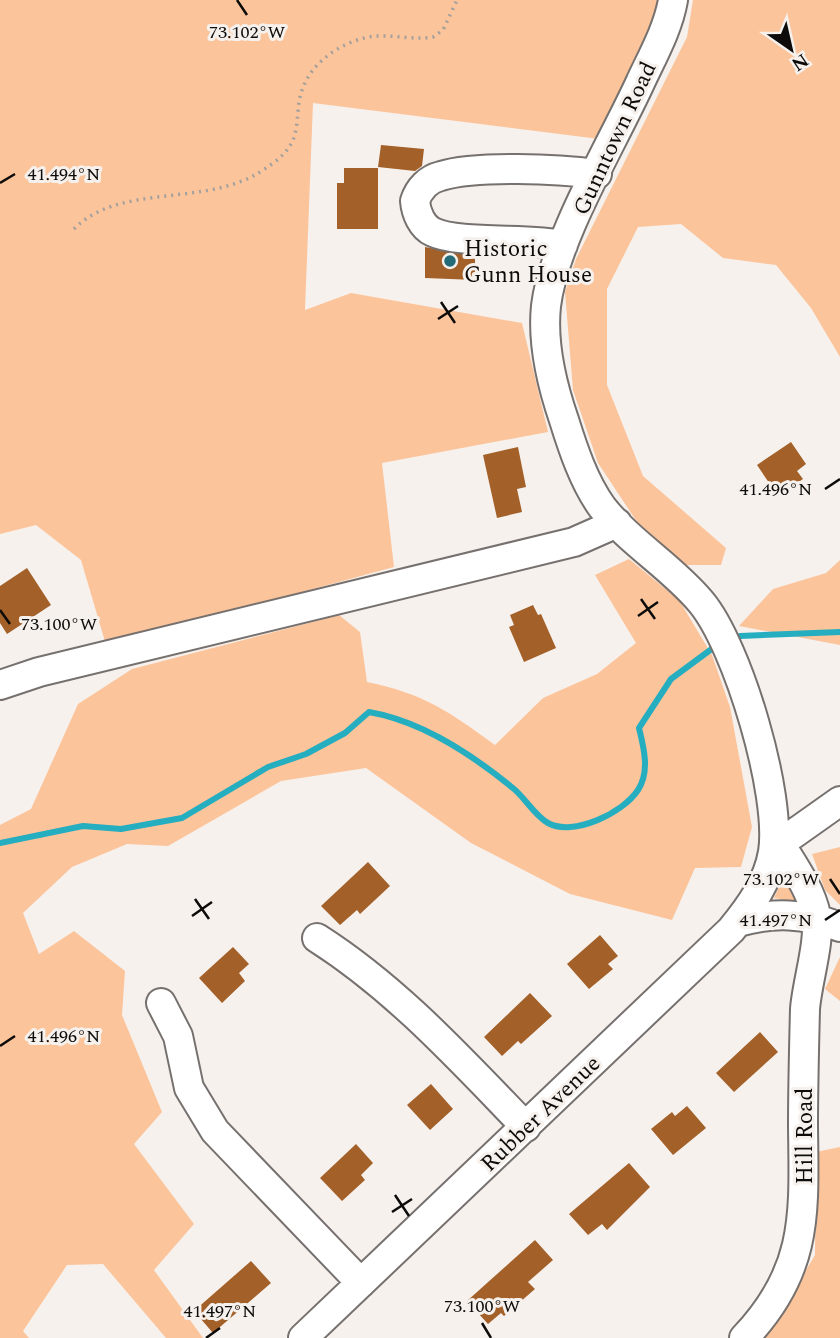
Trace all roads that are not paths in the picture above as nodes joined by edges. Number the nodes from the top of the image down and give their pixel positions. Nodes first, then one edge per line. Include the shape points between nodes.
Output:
1 (673, 0) edge
2 (597, 174) junction
3 (563, 245) junction
4 (617, 523) junction
5 (0, 685) edge
6 (840, 801) edge
7 (775, 835) junction
8 (765, 879) joint
9 (738, 922) junction
10 (828, 922) edge
11 (317, 939) dead end
12 (161, 1003) dead end
13 (526, 1127) junction
14 (361, 1283) junction
15 (303, 1338) edge
16 (744, 1338) edge

1 - 2 street, Gunntown Road via 660,41
2 - 3 street, Gunntown Road
2 - 3 street via 560,170 448,174 424,185 415,201 419,219 434,233
3 - 4 street, Gunntown Road via 546,307 550,364 564,423 582,470 596,498
4 - 5 street via 574,542
4 - 7 street, Gunntown Road via 692,592 725,643 762,759
6 - 7 street via 792,835
7 - 8 street, Gunntown Road
7 - 10 street
8 - 9 street, Rubber Avenue
9 - 10 street via 776,914
9 - 13 street, Rubber Avenue
10 - 16 street, Hill Road via 806,993 804,1213 796,1254 784,1285
11 - 13 street via 391,993
12 - 14 street via 178,1036 189,1087 215,1131
13 - 14 street, Rubber Avenue
14 - 15 street, Rubber Avenue

